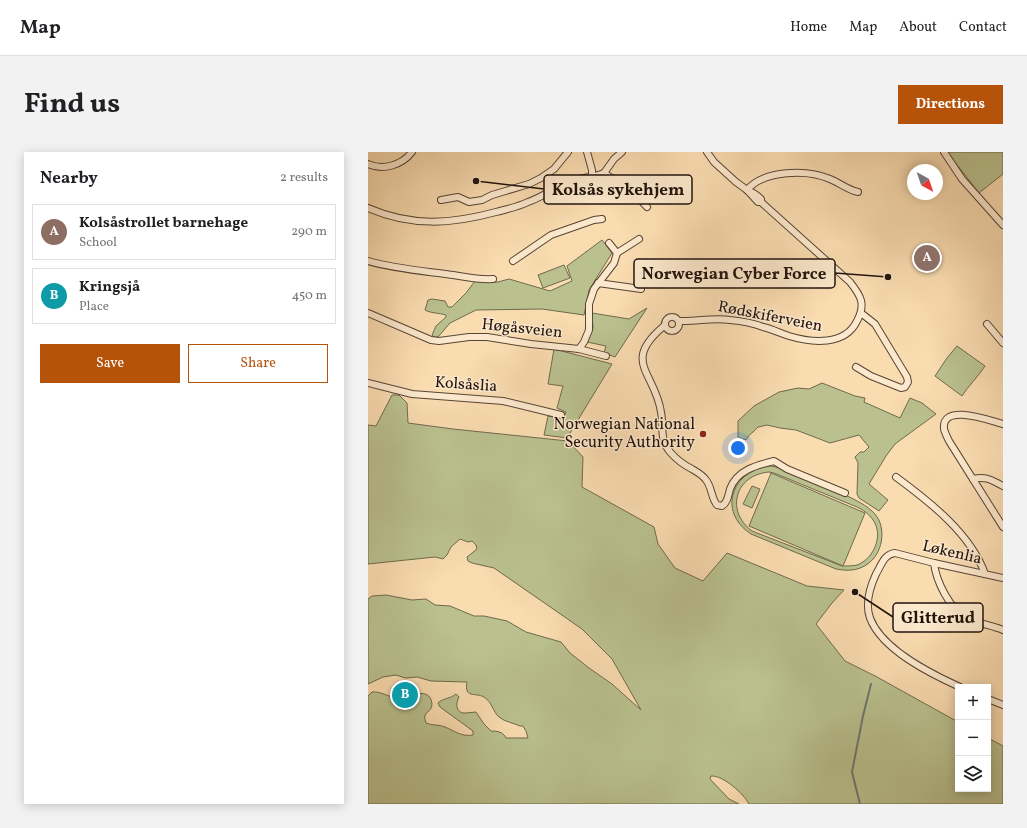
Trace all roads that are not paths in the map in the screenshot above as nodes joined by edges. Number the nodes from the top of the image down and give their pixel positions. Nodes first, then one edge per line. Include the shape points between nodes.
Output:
1 (412, 152) edge
2 (568, 152) edge
3 (587, 152) edge
4 (622, 152) edge
5 (707, 152) edge
6 (944, 152) edge
7 (368, 164) edge
8 (604, 173) junction
9 (592, 177) junction
10 (747, 190) junction
11 (858, 192) dead end
12 (441, 200) dead end
13 (647, 207) dead end
14 (368, 208) edge
15 (602, 219) dead end
16 (1003, 225) edge
17 (639, 239) dead end
18 (609, 243) dead end
19 (617, 253) junction
20 (368, 261) edge
21 (512, 261) dead end
22 (493, 279) dead end
23 (598, 283) junction
24 (641, 289) dead end
25 (368, 312) edge
26 (861, 312) junction
27 (679, 322) junction
28 (987, 324) dead end
29 (665, 328) junction
30 (1003, 343) edge
31 (579, 349) junction
32 (606, 356) dead end
33 (856, 367) dead end
34 (368, 383) edge
35 (561, 415) dead end
36 (1003, 424) edge
37 (896, 477) dead end
38 (973, 479) junction
39 (1003, 486) edge
40 (845, 493) dead end
41 (1003, 527) edge
42 (934, 563) junction
43 (985, 574) junction
44 (1003, 578) edge
45 (1003, 630) edge
46 (955, 685) edge
47 (991, 700) edge
48 (1003, 705) edge

1 - 7 street via 391,166 380,168
2 - 12 street via 554,168 528,184 482,200 469,202 458,197
3 - 9 street
4 - 8 street
5 - 10 street via 714,162
6 - 16 street via 962,179
8 - 9 street
8 - 13 street via 627,187
9 - 14 street via 582,177 528,203 486,215 451,221 407,220 386,216
10 - 11 street via 778,175 802,173 824,176
10 - 26 street via 758,203 761,202 850,282 861,299
15 - 21 street via 552,235
17 - 19 street
18 - 19 street
19 - 23 street via 614,263
20 - 22 street via 393,267
23 - 24 street
23 - 31 street via 589,304 589,330
25 - 31 street, Høgåsveien via 431,340 488,336
26 - 27 street, Rødskiferveien via 850,331 827,341 790,336 764,327 722,318
26 - 33 street via 875,324 908,382 901,388
27 - 29 street, Rødskiferveien via 679,328 675,331 670,332
27 - 29 street, Rødskiferveien via 673,317 668,317
28 - 30 street
29 - 40 street, Rødskiferveien via 652,337 642,357 645,372 662,412 663,440 670,452 705,478 717,505 722,506 727,502 731,487 743,472 760,464 774,462
31 - 32 street, Høgåsveien
34 - 35 street, Kolsåslia via 412,394 503,401
36 - 38 street via 961,414 949,417 945,422 944,428 949,441
37 - 43 street via 964,536 982,564
38 - 39 street via 987,478
38 - 41 street
42 - 43 street, Løkenlia
42 - 45 street via 937,579 953,607 968,619
42 - 46 street, Løkenlia via 890,553 872,584 868,601 870,618 882,636 911,661
43 - 44 street, Løkenlia
47 - 48 street

